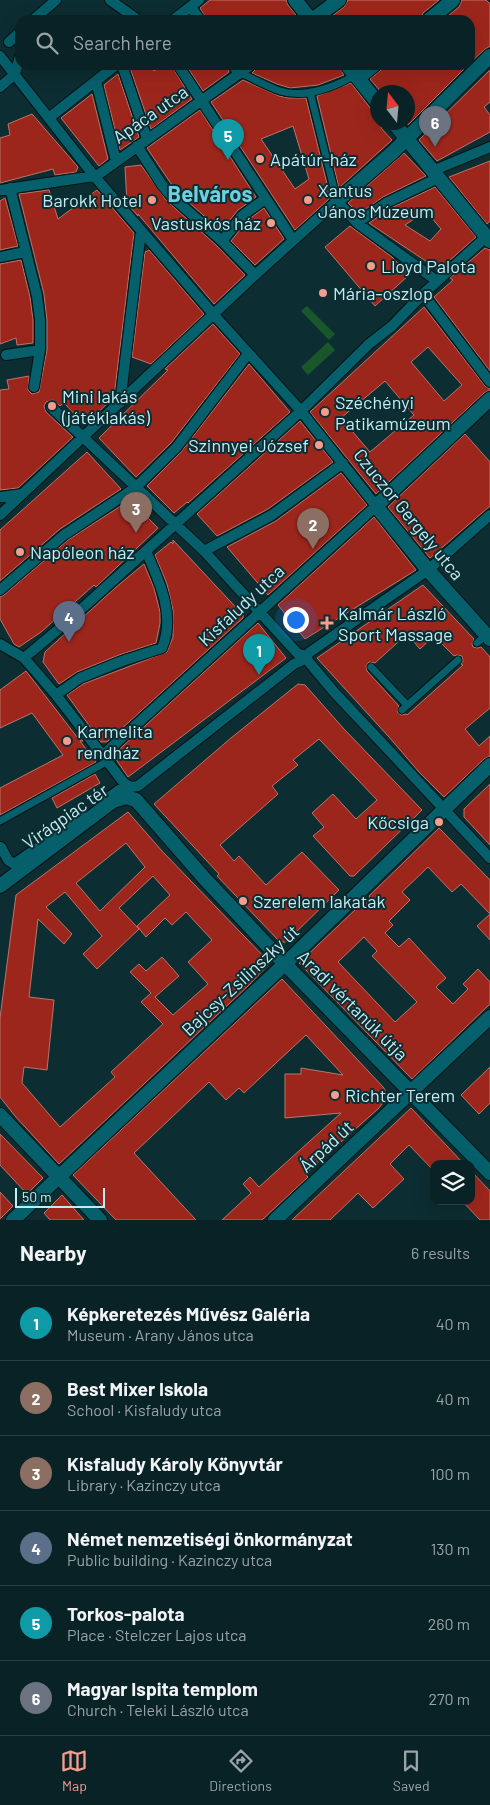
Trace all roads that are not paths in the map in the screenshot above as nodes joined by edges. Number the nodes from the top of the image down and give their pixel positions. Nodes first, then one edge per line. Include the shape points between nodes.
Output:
1 (56, 0) edge
2 (110, 0) edge
3 (295, 0) edge
4 (339, 0) edge
5 (453, 0) edge
6 (195, 3) edge
7 (39, 15) edge
8 (131, 15) edge
9 (179, 15) edge
10 (199, 15) edge
11 (307, 15) edge
12 (318, 15) edge
13 (435, 15) edge
14 (15, 37) edge
15 (9, 42) dead end
16 (0, 56) edge
17 (490, 56) edge
18 (16, 70) edge
19 (110, 70) edge
20 (124, 70) edge
21 (181, 70) edge
22 (238, 70) edge
23 (3, 72) dead end
24 (353, 73) edge
25 (15, 74) junction
26 (96, 81) junction
27 (0, 87) edge
28 (310, 92) junction
29 (370, 93) edge
30 (202, 101) junction
31 (50, 117) junction
32 (399, 130) edge
33 (147, 139) junction
34 (406, 139) junction
35 (137, 146) junction
36 (490, 148) edge
37 (116, 162) junction
38 (435, 174) junction
39 (95, 176) junction
40 (5, 189) edge
41 (265, 199) junction
42 (338, 201) junction
43 (357, 223) junction
44 (141, 231) junction
45 (489, 237) edge
46 (294, 240) junction
47 (222, 241) junction
48 (25, 252) junction
49 (0, 257) edge
50 (254, 276) junction
51 (437, 281) junction
52 (423, 294) junction
53 (214, 315) junction
54 (40, 350) junction
55 (248, 354) junction
56 (6, 355) dead end
57 (490, 382) edge
58 (34, 387) dead end
59 (490, 399) edge
60 (120, 403) junction
61 (52, 407) dead end
62 (300, 411) junction
63 (83, 438) junction
64 (343, 463) junction
65 (136, 488) junction
66 (22, 494) junction
67 (0, 497) edge
68 (376, 506) junction
69 (0, 513) edge
70 (490, 515) edge
71 (176, 524) junction
72 (146, 551) junction
73 (204, 551) junction
74 (428, 570) junction
75 (0, 590) edge
76 (261, 612) junction
77 (484, 639) edge
78 (0, 644) edge
79 (24, 658) junction
80 (303, 658) junction
81 (458, 660) dead end
82 (371, 667) dead end
83 (56, 695) junction
84 (106, 758) junction
85 (490, 765) edge
86 (128, 790) junction
87 (444, 810) junction
88 (0, 822) edge
89 (1, 847) edge
90 (490, 858) edge
91 (0, 886) edge
92 (284, 963) junction
93 (490, 1017) edge
94 (412, 1092) junction
95 (0, 1115) edge
96 (490, 1173) edge
97 (59, 1176) junction
98 (13, 1220) edge
99 (100, 1220) edge
100 (275, 1220) edge

1 - 7 street
2 - 8 street
3 - 11 street
4 - 12 street
5 - 13 street
6 - 9 street
6 - 10 street
14 - 15 street
16 - 25 street, Czuczor Gergely utca
17 - 34 street
18 - 25 street
19 - 26 street
20 - 33 street
21 - 30 street
22 - 28 lane via 281,92
22 - 30 street, Apáca utca
23 - 25 street
24 - 28 lane via 331,88
24 - 29 street
25 - 27 street
25 - 31 street, Czuczor Gergely utca
26 - 31 street
26 - 37 street
28 - 42 lane
30 - 33 street, Apáca utca
30 - 41 street
31 - 39 street, Czuczor Gergely utca
32 - 34 street
33 - 35 street, Apáca utca
34 - 38 street
34 - 42 street
35 - 37 street, Apáca utca
35 - 47 street via 167,190
36 - 38 street
37 - 39 street, Apáca utca
38 - 43 street
38 - 45 street
39 - 40 street
39 - 44 street, Czuczor Gergely utca
40 - 48 street
41 - 46 street
41 - 47 street via 243,215
42 - 43 street
42 - 46 street
43 - 51 street
44 - 53 street, Czuczor Gergely utca
44 - 60 street
45 - 51 street
46 - 50 street
47 - 50 street
48 - 49 street
48 - 54 street via 40,320
50 - 53 street
51 - 52 street
52 - 57 street
52 - 62 street
53 - 55 street, Czuczor Gergely utca
53 - 60 street
54 - 56 street
54 - 58 street
55 - 62 street, Czuczor Gergely utca
55 - 65 street via 176,448
59 - 68 street, Kisfaludy utca via 474,420
60 - 63 street
61 - 63 street
62 - 64 street, Czuczor Gergely utca
62 - 71 street
63 - 65 street
63 - 66 street
64 - 68 street, Czuczor Gergely utca
64 - 73 street via 272,515
65 - 71 street
65 - 75 street via 64,535
66 - 67 street
66 - 69 street
68 - 74 street, Czuczor Gergely utca
68 - 76 street, Kisfaludy utca
70 - 74 street
71 - 72 street
71 - 73 street
72 - 79 street
72 - 83 street via 162,589 167,617 162,648 80,678
73 - 76 street
74 - 77 street, Czuczor Gergely utca
74 - 80 street
76 - 80 street
76 - 84 street, Kisfaludy utca
78 - 79 street, Aradi vértanúk útja
79 - 83 street, Aradi vértanúk útja
80 - 86 street via 141,785
80 - 87 street
81 - 82 lane via 405,707
83 - 84 street, Aradi vértanúk útja
84 - 86 street, Aradi vértanúk útja
84 - 88 lane
85 - 87 street, Bajcsy-Zsilinszky út
86 - 89 street via 14,864
86 - 91 street, Virágpiac tér
86 - 92 street, Aradi vértanúk útja
87 - 90 street
87 - 92 street, Bajcsy-Zsilinszky út
92 - 94 street, Aradi vértanúk útja
92 - 97 street, Bajcsy-Zsilinszky út
93 - 94 street, Árpád út
94 - 96 street, Aradi vértanúk útja
94 - 100 street, Árpád út
95 - 97 street
97 - 98 street, Bajcsy-Zsilinszky út
97 - 99 street

